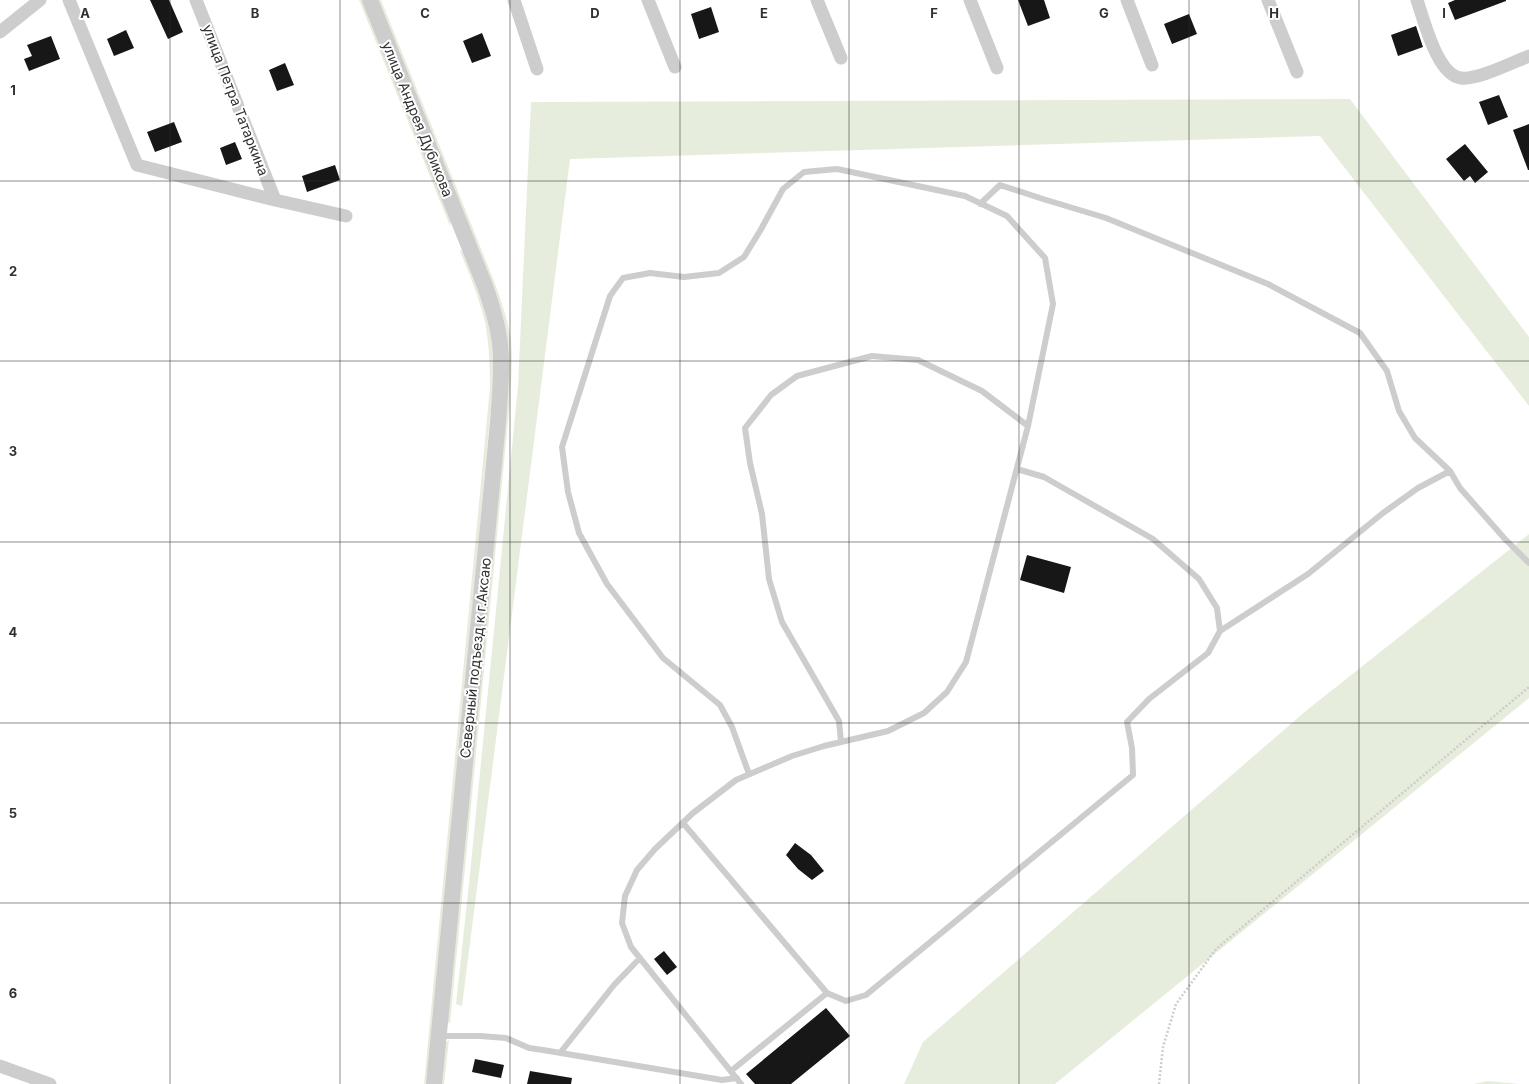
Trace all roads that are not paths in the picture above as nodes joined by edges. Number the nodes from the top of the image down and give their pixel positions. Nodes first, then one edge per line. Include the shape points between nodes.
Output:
1 (40, 0) edge
2 (69, 0) edge
3 (196, 0) edge
4 (370, 0) edge
5 (514, 0) edge
6 (648, 0) edge
7 (817, 0) edge
8 (970, 0) edge
9 (1127, 0) edge
10 (1268, 0) edge
11 (1417, 0) edge
12 (0, 32) edge
13 (1529, 56) edge
14 (841, 58) dead end
15 (1152, 65) dead end
16 (675, 67) dead end
17 (997, 68) dead end
18 (537, 69) dead end
19 (1297, 72) dead end
20 (275, 200) junction
21 (980, 204) junction
22 (346, 216) dead end
23 (466, 238) joint
24 (1028, 426) junction
25 (1017, 469) junction
26 (1450, 471) junction
27 (1529, 563) edge
28 (1220, 631) junction
29 (841, 742) junction
30 (749, 774) junction
31 (683, 823) junction
32 (640, 958) junction
33 (827, 993) junction
34 (439, 1036) junction
35 (560, 1053) junction
36 (0, 1066) edge
37 (731, 1071) junction
38 (737, 1078) junction
39 (50, 1084) edge
40 (434, 1084) edge
41 (741, 1084) edge

1 - 12 street
2 - 20 street via 137,165
3 - 20 street, улица Петра Татаркина
4 - 23 street, улица Андрея Дубикова
5 - 18 street
6 - 16 street
7 - 14 street
8 - 17 street
9 - 15 street
10 - 19 street
11 - 13 street via 1436,53 1449,72 1456,77 1482,74
20 - 22 street
21 - 24 lane via 1007,216 1045,258 1053,304
21 - 26 lane via 1000,185 1106,218 1268,284 1360,333 1387,371 1399,411 1415,438
21 - 30 lane via 964,196 837,169 804,172 783,189 744,258 719,273 684,277 650,273 623,278 610,296 562,447 568,492 579,533 607,584 663,658 720,706 732,727
23 - 34 street, Северный подъезд к г.Аксаю via 495,318 500,342 501,377
24 - 25 lane
24 - 29 lane via 982,391 918,360 872,356 797,376 771,395 746,428 750,463 762,514 769,579 782,622 839,721
25 - 28 lane via 1044,477 1153,539 1199,579 1217,608
25 - 29 lane via 966,662 947,692 924,713 888,731
26 - 27 lane via 1460,488
26 - 28 lane via 1418,488 1308,574
28 - 33 lane via 1208,653 1149,699 1127,722 1132,748 1133,775 866,995 846,1001
29 - 30 lane via 792,756
30 - 31 lane via 736,780
31 - 32 lane via 637,870 625,896 622,924 631,947
31 - 33 lane
32 - 35 lane via 614,985
32 - 37 lane
33 - 37 lane
34 - 35 lane via 506,1038 529,1048
34 - 40 street, Северный подъезд к г.Аксаю
35 - 38 lane via 722,1080
36 - 39 street
37 - 38 lane
38 - 41 lane

